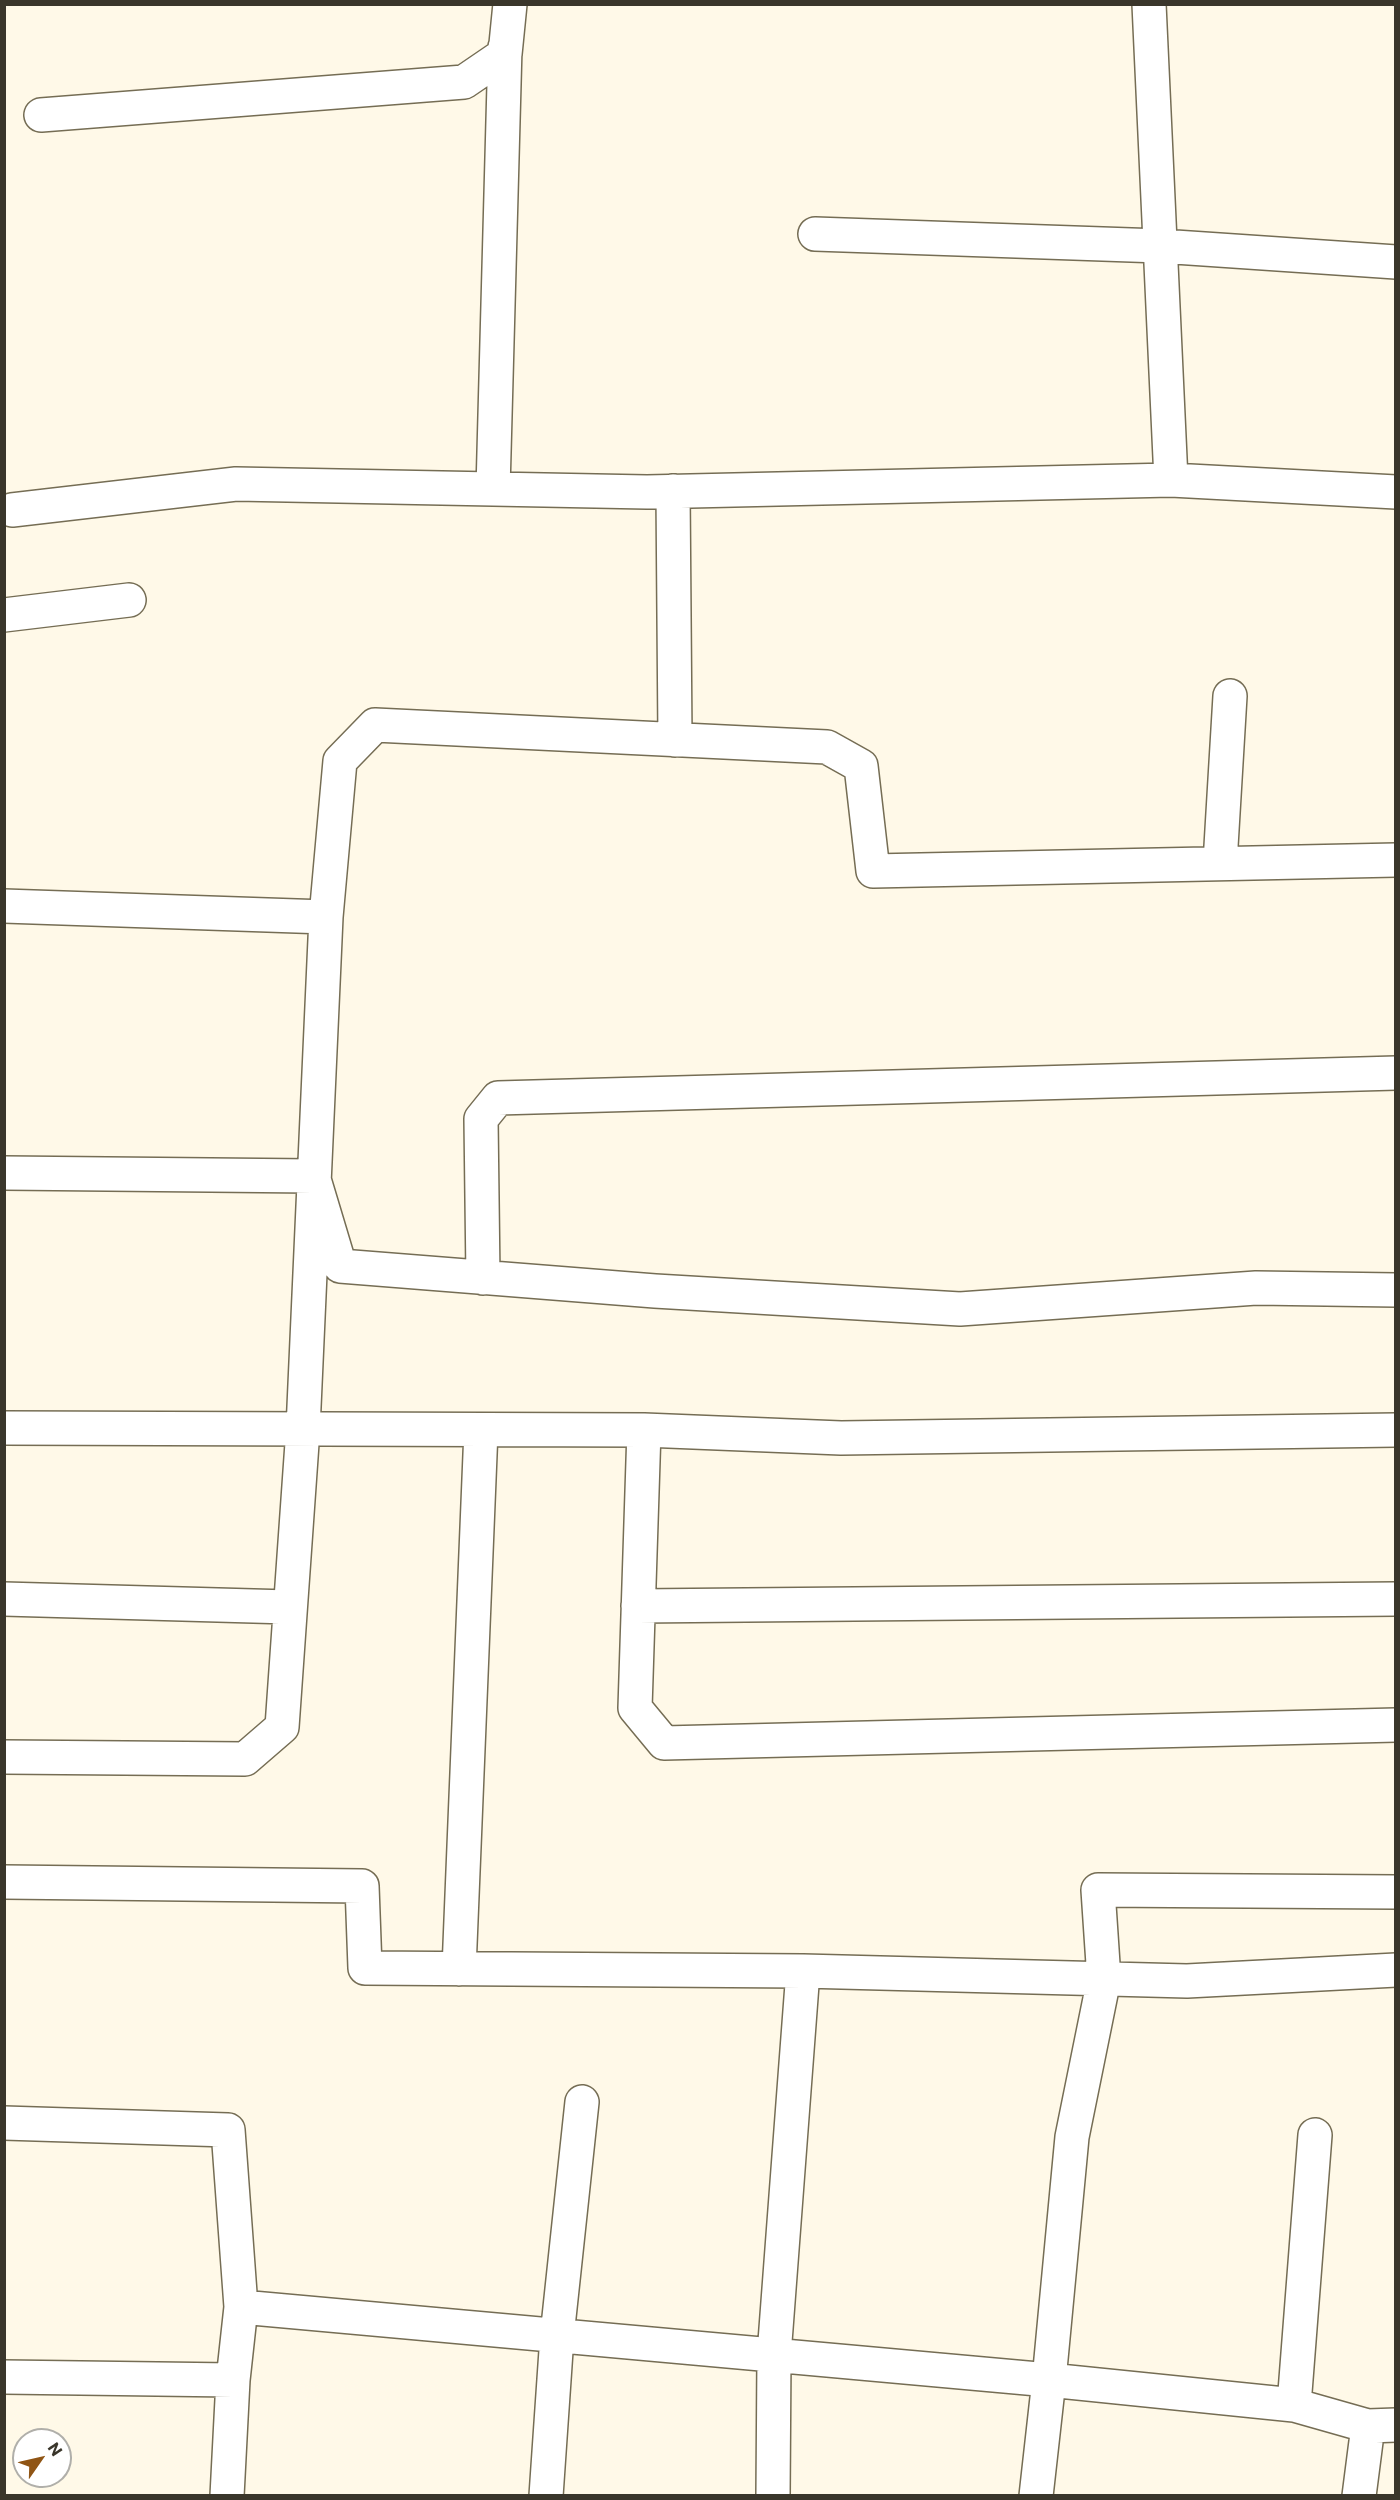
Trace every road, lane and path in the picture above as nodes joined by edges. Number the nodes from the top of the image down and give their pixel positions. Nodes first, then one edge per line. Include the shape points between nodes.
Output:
1 (510, 4) edge
2 (1149, 4) edge
3 (505, 47) junction
4 (41, 115) dead end
5 (815, 234) dead end
6 (1161, 246) junction
7 (1395, 262) edge
8 (1171, 480) junction
9 (493, 489) junction
10 (673, 491) junction
11 (1395, 492) edge
12 (12, 510) dead end
13 (129, 600) dead end
14 (4, 615) edge
15 (1230, 696) dead end
16 (675, 740) junction
17 (1395, 860) edge
18 (1220, 863) junction
19 (4, 906) edge
20 (326, 917) junction
21 (1395, 1073) edge
22 (4, 1173) edge
23 (313, 1176) junction
24 (483, 1278) junction
25 (1395, 1290) edge
26 (4, 1428) edge
27 (303, 1429) junction
28 (481, 1430) junction
29 (644, 1430) junction
30 (1395, 1430) edge
31 (4, 1599) edge
32 (1395, 1599) edge
33 (289, 1606) junction
34 (638, 1606) junction
35 (1395, 1725) edge
36 (4, 1757) edge
37 (4, 1882) edge
38 (1395, 1892) edge
39 (459, 1969) junction
40 (1395, 1970) edge
41 (803, 1971) junction
42 (1104, 1979) junction
43 (582, 2103) dead end
44 (4, 2123) edge
45 (1315, 2135) dead end
46 (241, 2307) junction
47 (557, 2336) junction
48 (774, 2355) junction
49 (4, 2377) edge
50 (233, 2380) junction
51 (1049, 2380) junction
52 (1294, 2404) junction
53 (1382, 2426) edge
54 (227, 2496) edge
55 (546, 2496) edge
56 (773, 2496) edge
57 (1035, 2496) edge
58 (1359, 2496) edge

1 - 3 street
2 - 6 street
3 - 4 street via 505,54 464,82
3 - 9 street
5 - 6 street
6 - 7 street
6 - 8 street
8 - 10 street
8 - 11 street
9 - 10 street
9 - 12 street via 236,484
10 - 16 street
13 - 14 street
15 - 18 street
16 - 18 street via 827,747 861,766 873,871
16 - 20 street via 375,725 340,761
17 - 18 street
19 - 20 street
20 - 23 street
21 - 24 street via 498,1098 481,1119
22 - 23 street
23 - 24 street via 340,1266
23 - 27 street
24 - 25 street via 960,1309 1256,1288
26 - 27 street
27 - 28 street
27 - 33 street
28 - 29 street
28 - 39 street
29 - 30 street via 841,1438
29 - 34 street
31 - 33 street
32 - 34 street
33 - 36 street via 282,1727 245,1759
34 - 35 street via 635,1708 664,1743
37 - 39 street via 362,1886 365,1968
38 - 42 street via 1098,1890
39 - 41 street
40 - 42 street via 1187,1981
41 - 42 street
41 - 48 street
42 - 51 street via 1072,2137
43 - 47 street
44 - 46 street via 228,2130
45 - 52 street
46 - 47 street
46 - 50 street
47 - 48 street
47 - 55 street
48 - 51 street
48 - 56 street
49 - 50 street
50 - 54 street
51 - 52 street
51 - 57 street
52 - 53 street
53 - 58 street

